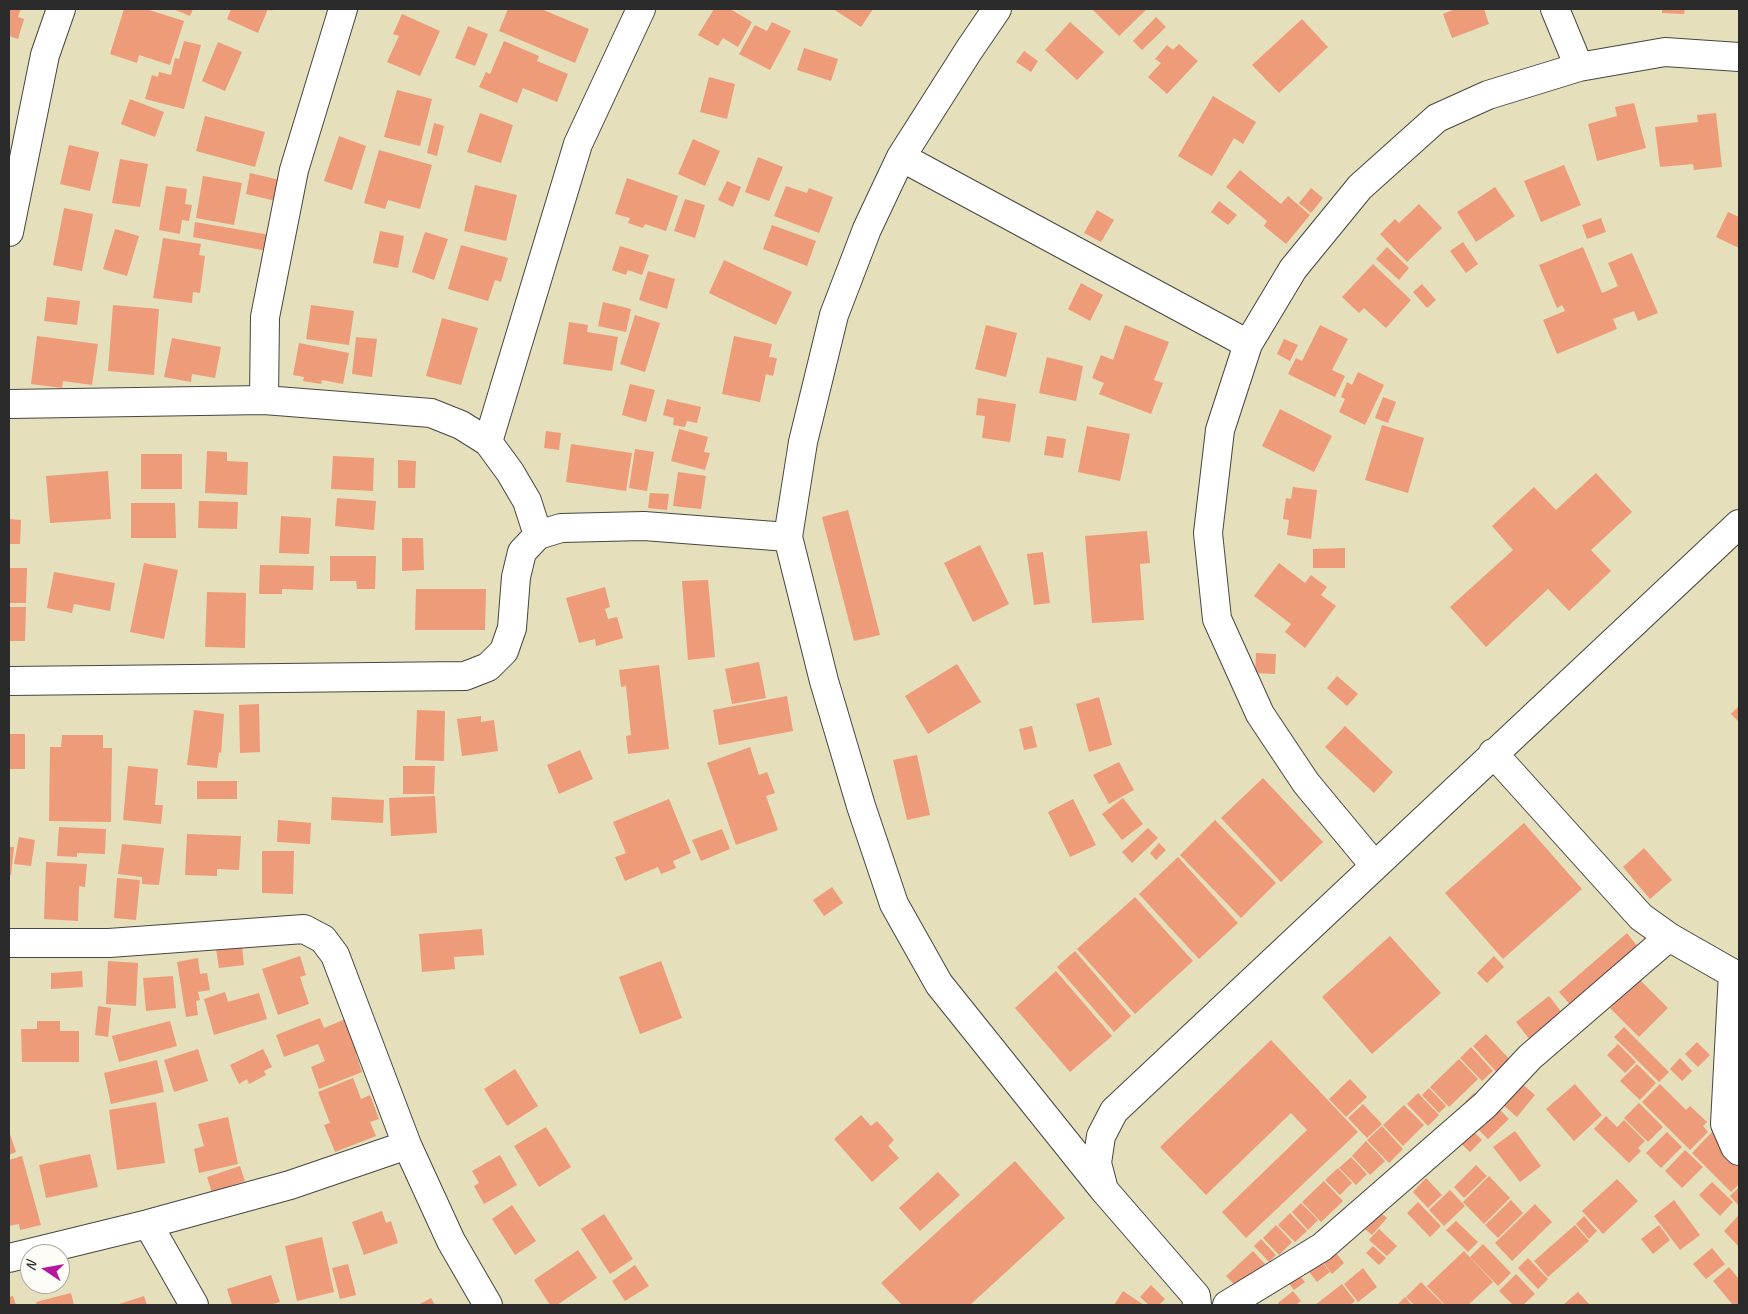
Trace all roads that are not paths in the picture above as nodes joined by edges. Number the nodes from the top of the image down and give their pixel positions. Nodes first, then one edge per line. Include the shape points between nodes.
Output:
1 (61, 9) edge
2 (343, 9) edge
3 (641, 9) edge
4 (997, 9) edge
5 (1555, 9) edge
6 (1739, 57) edge
7 (1578, 67) junction
8 (901, 157) junction
9 (9, 232) edge
10 (1248, 344) junction
11 (264, 400) junction
12 (9, 404) edge
13 (488, 442) junction
14 (1739, 524) edge
15 (538, 534) junction
16 (788, 537) junction
17 (9, 681) edge
18 (1493, 753) junction
19 (1374, 865) junction
20 (1669, 937) junction
21 (9, 943) edge
22 (1736, 975) edge
23 (407, 1145) junction
24 (1739, 1151) edge
25 (1104, 1190) junction
26 (148, 1224) junction
27 (9, 1258) edge
28 (1199, 1302) edge
29 (194, 1305) edge
30 (488, 1305) edge
31 (1227, 1305) edge

1 - 9 street via 45,55
2 - 11 street via 292,180 265,317
3 - 13 street via 578,144
4 - 8 street
5 - 7 street
6 - 7 street via 1665,52
7 - 10 street via 1488,95 1438,118 1360,187 1293,269
8 - 10 street
8 - 16 street via 867,228 834,316 803,442
10 - 19 street via 1220,430 1208,533 1217,619 1260,714 1306,783
11 - 12 street
11 - 13 street via 431,413 461,425
13 - 15 street via 527,501
14 - 18 street
15 - 16 street via 561,528 644,526
15 - 17 street via 522,552 516,577 512,628 504,650 488,667 465,676
16 - 25 street via 824,681 894,904 939,984
18 - 19 street
18 - 20 street via 1641,917
19 - 25 street via 1114,1111 1100,1136 1097,1163
20 - 22 street
20 - 31 street via 1530,1057 1485,1105 1322,1247
21 - 23 street via 109,943 304,930 323,939 335,955
22 - 24 street via 1725,1124
23 - 26 street via 290,1185
23 - 30 street via 451,1241
25 - 28 street
26 - 27 street
26 - 29 street

